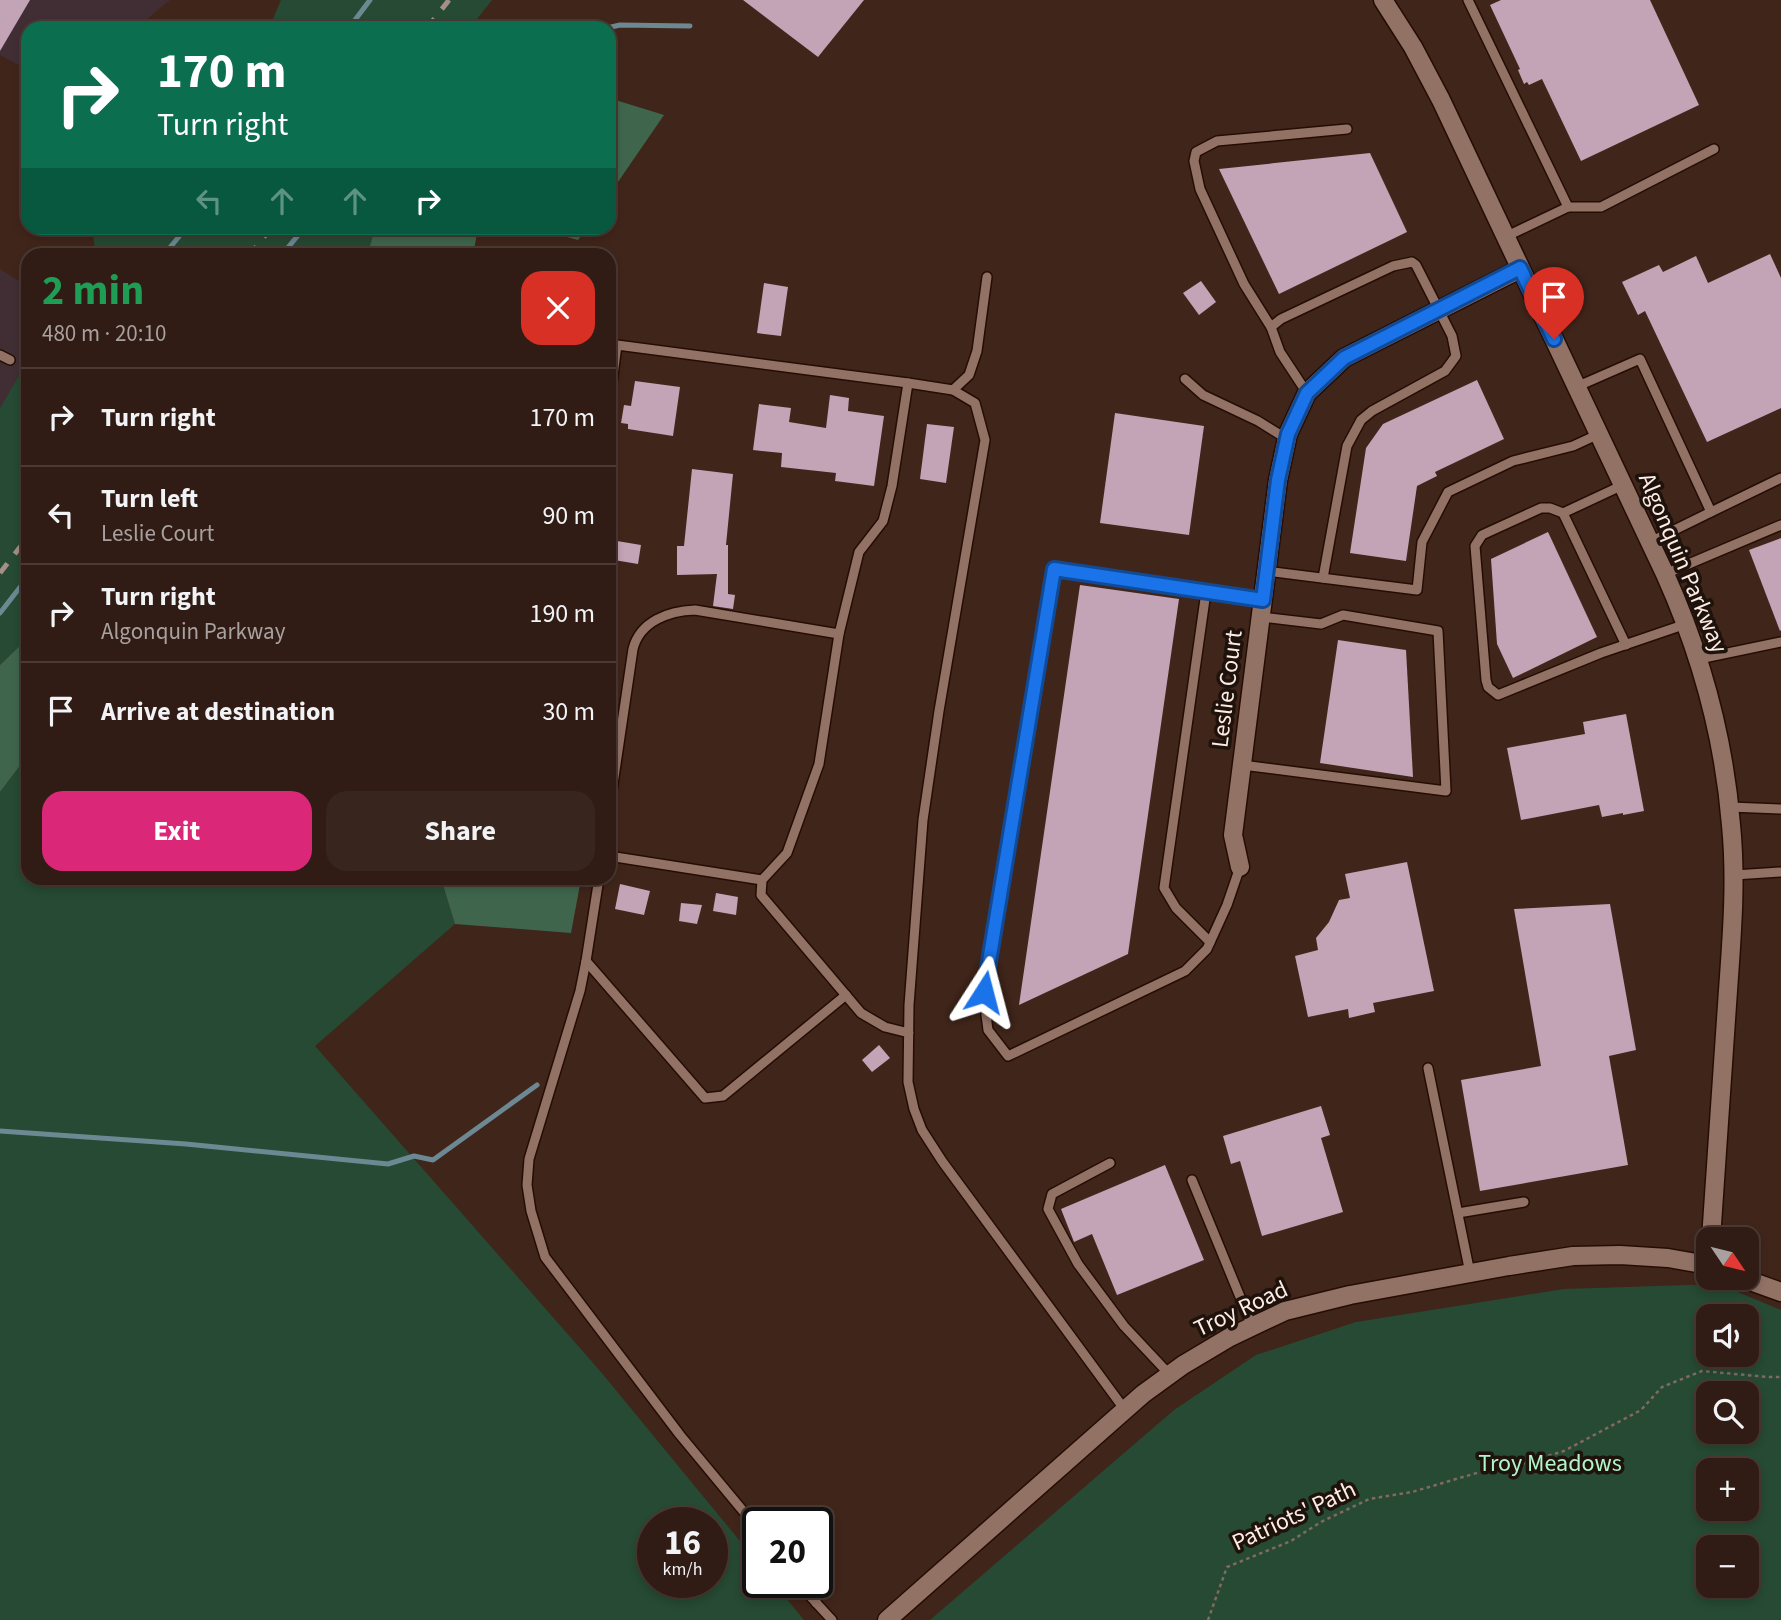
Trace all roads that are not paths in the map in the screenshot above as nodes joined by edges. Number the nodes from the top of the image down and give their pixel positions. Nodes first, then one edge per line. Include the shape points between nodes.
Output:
1 (1383, 0) edge
2 (1468, 0) edge
3 (1348, 129) dead end
4 (1714, 149) dead end
5 (1568, 206) junction
6 (1505, 237) junction
7 (1520, 268) junction
8 (987, 277) dead end
9 (1439, 310) junction
10 (1271, 327) junction
11 (616, 345) edge
12 (0, 355) edge
13 (10, 360) dead end
14 (1185, 379) dead end
15 (908, 383) junction
16 (1576, 387) junction
17 (953, 390) junction
18 (1307, 393) junction
19 (1599, 434) junction
20 (1287, 439) junction
21 (1781, 478) edge
22 (1623, 485) junction
23 (1563, 513) junction
24 (1710, 513) junction
25 (1781, 525) edge
26 (1650, 542) junction
27 (1266, 571) junction
28 (1665, 574) junction
29 (1324, 578) junction
30 (1206, 592) junction
31 (1262, 609) junction
32 (1686, 624) junction
33 (839, 634) junction
34 (1781, 642) edge
35 (1626, 645) junction
36 (1699, 659) junction
37 (616, 764) edge
38 (1242, 765) junction
39 (1730, 807) junction
40 (1781, 809) edge
41 (616, 857) edge
42 (1240, 867) joint
43 (1781, 872) edge
44 (1734, 875) junction
45 (762, 880) junction
46 (597, 885) edge
47 (1210, 942) junction
48 (586, 961) junction
49 (846, 995) junction
50 (909, 1033) junction
51 (1428, 1068) dead end
52 (1110, 1163) dead end
53 (1192, 1180) dead end
54 (1524, 1202) dead end
55 (1458, 1213) junction
56 (1712, 1227) edge
57 (1696, 1263) edge
58 (1470, 1273) junction
59 (1759, 1284) edge
60 (1781, 1292) edge
61 (1252, 1326) junction
62 (1170, 1375) junction
63 (1125, 1409) junction
64 (742, 1510) edge
65 (811, 1598) edge
66 (816, 1598) edge
67 (816, 1603) junction
68 (832, 1620) edge
69 (887, 1620) edge

1 - 6 street, Algonquin Parkway via 1423,65
2 - 5 lane
3 - 10 lane via 1217,141 1196,152 1200,189 1244,284
4 - 5 lane via 1601,207
5 - 6 lane
6 - 7 street, Algonquin Parkway
7 - 9 street, Leslie Court
7 - 16 street, Algonquin Parkway
8 - 17 lane via 969,375
9 - 10 lane via 1412,262 1393,266
9 - 18 street, Leslie Court via 1344,358
9 - 29 lane via 1452,335 1456,356 1446,371 1372,411 1353,432
10 - 18 lane via 1280,352
11 - 15 lane
12 - 13 lane
14 - 20 lane via 1203,395
15 - 17 lane
15 - 33 lane via 883,521 859,552
16 - 19 street, Algonquin Parkway
16 - 24 lane via 1640,359
17 - 50 lane via 975,403 985,440 923,820
18 - 20 street, Leslie Court
19 - 22 street, Algonquin Parkway
19 - 29 lane via 1573,446 1513,461 1448,492 1422,542 1417,590
20 - 27 street, Leslie Court
21 - 24 lane
22 - 23 lane
22 - 26 street, Algonquin Parkway
23 - 35 lane
23 - 35 lane via 1541,508 1482,535 1475,546 1488,687 1498,695
24 - 26 lane
25 - 28 lane
26 - 28 street, Algonquin Parkway
27 - 29 lane
27 - 31 street, Leslie Court
28 - 32 street, Algonquin Parkway
30 - 31 lane
30 - 47 lane via 1164,888 1176,908
30 - 47 lane via 1054,569 984,992 988,1030 1008,1056 1185,971
31 - 38 street, Leslie Court
31 - 38 lane via 1321,624 1343,615 1438,631 1446,791
32 - 35 lane
32 - 36 street, Algonquin Parkway
33 - 37 lane via 695,610 665,615 635,638
33 - 45 lane via 819,764 787,853
34 - 36 lane
36 - 39 street, Algonquin Parkway
38 - 42 street, Leslie Court via 1233,835
39 - 40 lane
39 - 44 street, Algonquin Parkway
41 - 45 lane
42 - 47 lane
43 - 44 lane
44 - 56 street, Algonquin Parkway
45 - 49 lane via 761,895
46 - 48 lane
48 - 49 lane via 705,1098 723,1096
48 - 64 lane via 529,1159 527,1185 537,1234 545,1257 569,1291
49 - 50 lane via 861,1013 885,1027
50 - 63 lane via 908,1082 922,1130
51 - 55 lane
52 - 62 lane via 1052,1194 1048,1209 1078,1264 1124,1325
53 - 61 lane
54 - 55 lane
55 - 58 lane
57 - 58 street, Troy Road via 1620,1255 1573,1256
58 - 61 street, Troy Road via 1350,1295 1285,1311
59 - 60 street
61 - 62 street, Troy Road
62 - 63 street, Troy Road
63 - 69 street, Troy Road
65 - 67 lane
66 - 67 lane
67 - 68 lane

